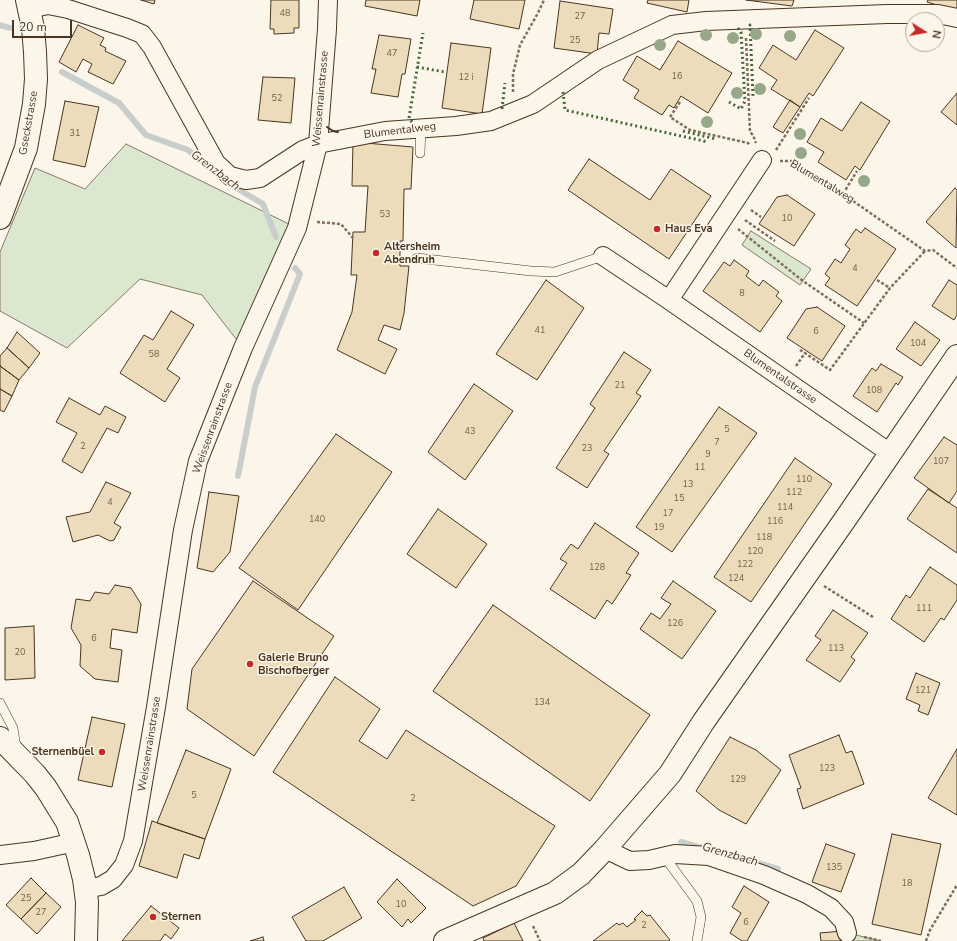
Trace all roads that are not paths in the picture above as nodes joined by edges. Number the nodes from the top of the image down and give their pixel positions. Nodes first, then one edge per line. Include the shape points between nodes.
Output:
1 (328, 0) edge
2 (28, 4) edge
3 (957, 18) edge
4 (421, 128) junction
5 (318, 144) junction
6 (420, 153) dead end
7 (762, 160) road end
8 (0, 218) edge
9 (603, 256) joint
10 (417, 258) dead end
11 (670, 300) junction
12 (957, 356) edge
13 (890, 453) junction
14 (0, 703) edge
15 (0, 738) edge
16 (17, 756) junction
17 (74, 842) junction
18 (606, 849) junction
19 (0, 855) edge
20 (664, 856) junction
21 (86, 889) junction
22 (847, 933) dead end
23 (86, 941) edge
24 (445, 941) edge
25 (696, 941) edge

1 - 5 street, Weissenrainstrasse
2 - 5 street, Blumentalweg via 68,9 142,34 152,47 216,162 230,176 246,180 260,178 303,150
2 - 8 street, Gseckstrasse via 35,52 34,104 26,148
3 - 4 street, Blumentalweg via 938,14 916,14 746,19 672,25 598,60 533,104 490,121
4 - 5 street, Blumentalweg via 385,131
4 - 6 lane
5 - 21 street, Weissenrainstrasse via 297,228 243,348 198,461 183,530 133,841 119,873 101,886
7 - 11 street
9 - 10 lane via 555,272
9 - 11 street, Blumentalstrasse
11 - 13 street, Blumentalstrasse
12 - 13 street
13 - 18 street via 670,774
14 - 16 lane via 13,728
15 - 16 street
16 - 17 street via 46,788 67,822
17 - 19 street
17 - 21 street
18 - 20 street via 630,861
18 - 24 street via 581,874 555,893
20 - 22 street via 709,856 786,884 831,908 844,922
20 - 25 lane via 697,901 701,925
21 - 23 street

